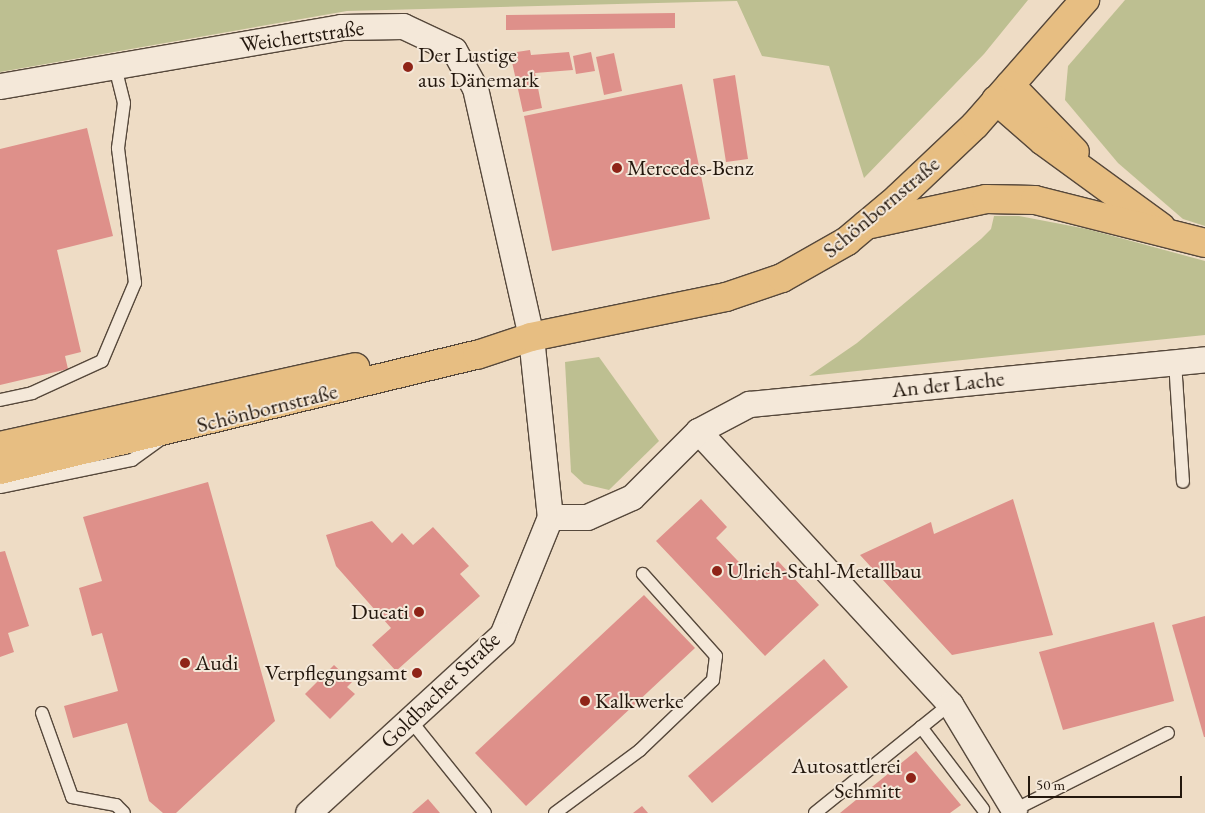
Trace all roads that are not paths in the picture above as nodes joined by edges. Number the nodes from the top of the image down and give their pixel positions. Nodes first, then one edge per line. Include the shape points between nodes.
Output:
1 (1085, 0) edge
2 (116, 66) junction
3 (0, 86) edge
4 (1003, 93) junction
5 (866, 225) junction
6 (1192, 240) edge
7 (531, 337) junction
8 (1205, 359) edge
9 (1174, 362) junction
10 (0, 400) edge
11 (173, 431) junction
12 (698, 431) junction
13 (0, 446) edge
14 (0, 470) edge
15 (1183, 482) dead end
16 (0, 487) edge
17 (550, 517) junction
18 (643, 574) dead end
19 (950, 704) junction
20 (42, 713) dead end
21 (411, 721) junction
22 (922, 727) junction
23 (1168, 733) dead end
24 (1009, 801) junction
25 (981, 811) edge
26 (124, 813) edge
27 (308, 813) edge
28 (485, 813) edge
29 (556, 813) edge
30 (815, 813) edge

1 - 4 main road, Schönbornstraße
2 - 3 street, Weichertstraße
2 - 7 street, Weichertstraße via 341,27 403,26 454,50 475,88 489,138
2 - 10 lane via 124,103 118,148 136,283 102,361 32,394
4 - 5 main road, Schönbornstraße
4 - 6 main road via 1043,141 1092,172 1148,219
5 - 6 main road via 986,199 1035,200
5 - 7 main road, Schönbornstraße via 812,262 726,298
7 - 11 main road, Schönbornstraße via 477,355
7 - 13 main road, Schönbornstraße via 474,340
7 - 17 street, Goldbacher Straße
8 - 9 street, An der Lache
9 - 12 street, An der Lache via 749,404
9 - 15 lane
11 - 14 main road, Schönbornstraße
11 - 16 lane via 132,460
12 - 17 street, An der Lache via 632,497 588,517
12 - 19 street
17 - 21 street, Goldbacher Straße via 502,635
18 - 29 lane via 716,656 713,680 640,750
19 - 22 lane
19 - 24 street
20 - 26 lane via 72,797 116,805
21 - 27 street, Goldbacher Straße
21 - 28 lane
22 - 25 lane
22 - 30 lane
23 - 24 lane
24 - 25 lane

